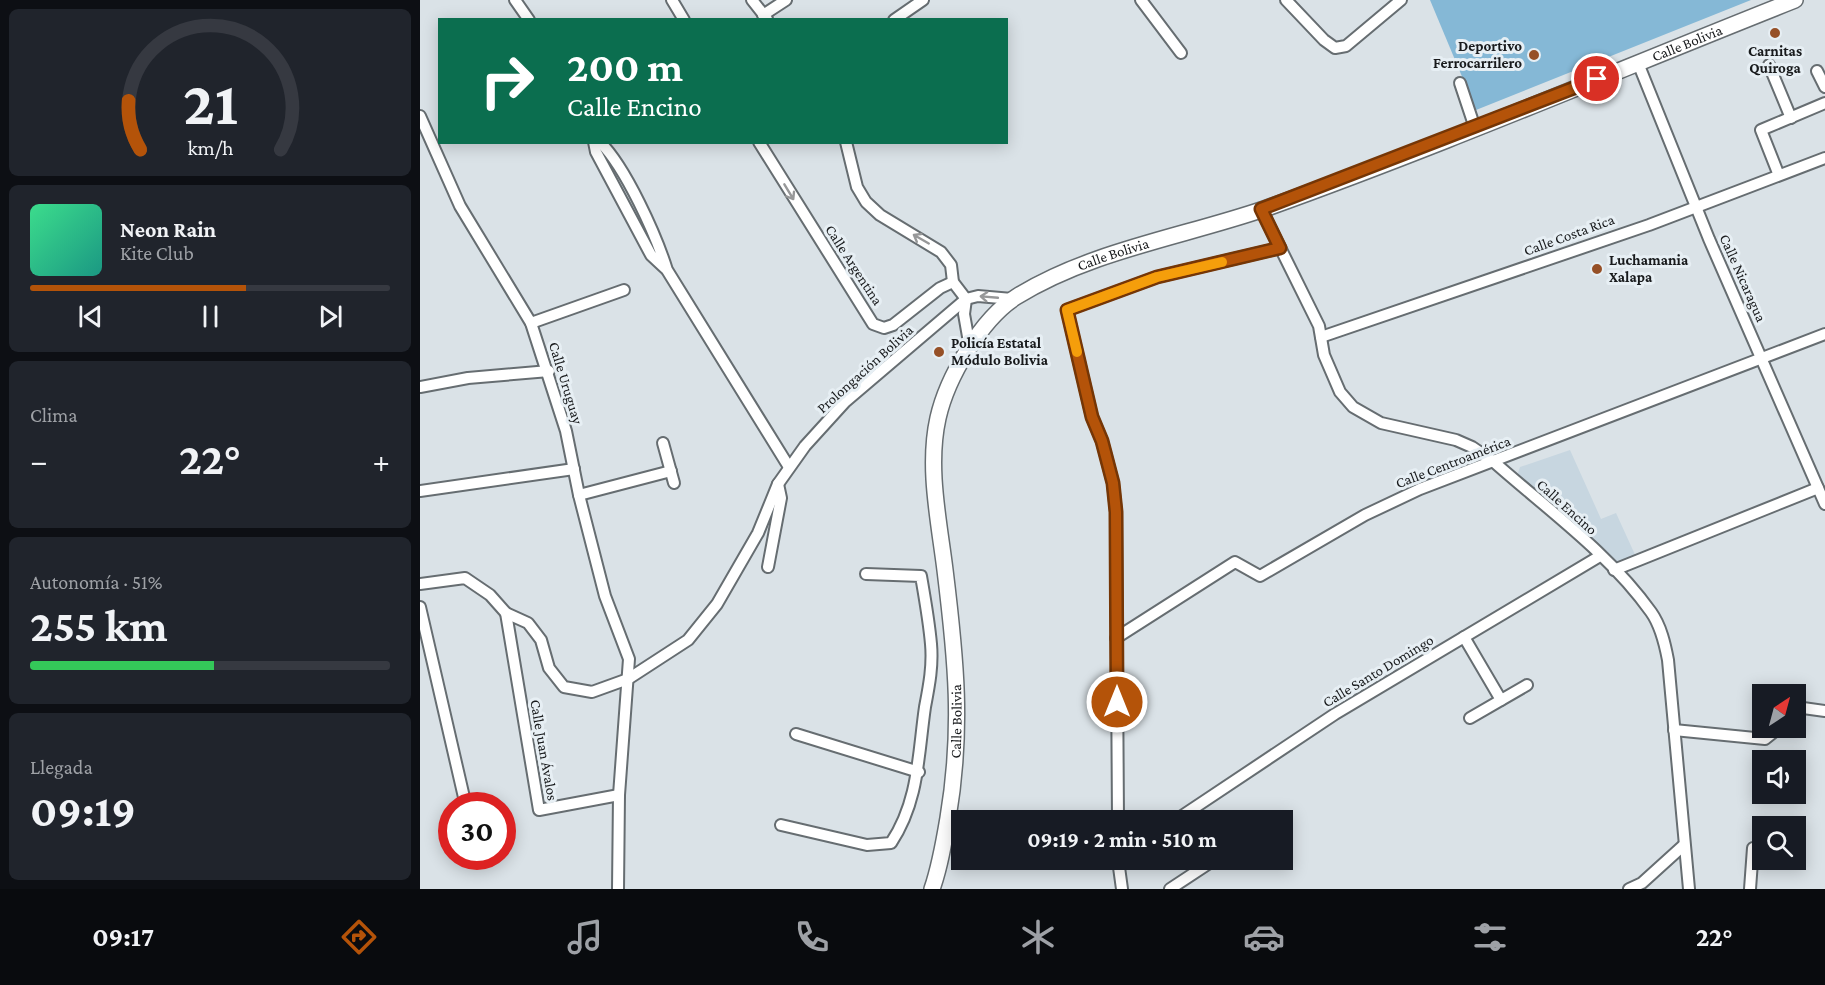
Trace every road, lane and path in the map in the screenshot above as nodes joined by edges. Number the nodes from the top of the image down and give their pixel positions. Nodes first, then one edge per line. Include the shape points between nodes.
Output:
1 (515, 0) edge
2 (672, 0) edge
3 (752, 0) edge
4 (786, 0) edge
5 (923, 0) edge
6 (1141, 0) edge
7 (1286, 0) edge
8 (1401, 0) edge
9 (1795, 0) edge
10 (765, 17) edge
11 (528, 18) edge
12 (683, 18) edge
13 (897, 18) edge
14 (1181, 53) dead end
15 (1638, 63) junction
16 (1769, 65) dead end
17 (1817, 71) dead end
18 (1460, 83) dead end
19 (1825, 87) edge
20 (1825, 104) edge
21 (420, 116) edge
22 (1791, 118) junction
23 (1475, 128) junction
24 (594, 144) edge
25 (601, 144) edge
26 (760, 144) edge
27 (846, 144) edge
28 (1825, 158) edge
29 (1778, 173) junction
30 (1697, 208) junction
31 (1261, 209) junction
32 (1280, 248) junction
33 (667, 270) junction
34 (953, 282) junction
35 (624, 290) dead end
36 (966, 299) junction
37 (1012, 299) junction
38 (531, 323) junction
39 (1825, 334) edge
40 (1321, 337) junction
41 (970, 348) junction
42 (1761, 357) junction
43 (549, 371) junction
44 (420, 387) edge
45 (663, 443) dead end
46 (1494, 462) junction
47 (789, 467) junction
48 (573, 469) junction
49 (671, 471) junction
50 (675, 483) dead end
51 (778, 484) junction
52 (1818, 488) junction
53 (420, 491) edge
54 (579, 495) junction
55 (1825, 504) edge
56 (1600, 556) junction
57 (768, 567) dead end
58 (1614, 570) junction
59 (866, 574) dead end
60 (420, 584) edge
61 (420, 607) edge
62 (506, 613) junction
63 (1116, 638) junction
64 (1464, 638) junction
65 (954, 642) junction
66 (932, 645) junction
67 (628, 679) junction
68 (1527, 685) dead end
69 (1501, 700) junction
70 (1806, 708) edge
71 (1825, 711) edge
72 (1470, 718) dead end
73 (1674, 730) junction
74 (796, 734) dead end
75 (1752, 738) edge
76 (919, 772) junction
77 (463, 792) edge
78 (619, 795) junction
79 (1118, 810) edge
80 (1191, 810) edge
81 (781, 825) dead end
82 (1684, 845) junction
83 (1752, 862) edge
84 (1119, 870) edge
85 (1199, 870) edge
86 (618, 889) edge
87 (932, 889) edge
88 (1122, 889) edge
89 (1170, 889) edge
90 (1629, 889) edge
91 (1689, 889) edge
92 (1750, 889) edge

1 - 11 street
2 - 12 street
3 - 10 street
4 - 10 street
5 - 13 street
6 - 14 street
7 - 8 street via 1335,48 1346,46
9 - 15 main road, Calle Bolivia
15 - 23 main road, Calle Bolivia
15 - 30 street, Calle Nicaragua
16 - 22 street
17 - 19 street
18 - 23 street
20 - 22 street
21 - 38 street, Calle Uruguay via 460,206
22 - 29 street via 1761,130
23 - 31 main road, Calle Bolivia
24 - 33 street via 651,255
25 - 33 street via 630,188
26 -> 34 street, Calle Argentina via 873,324 884,328 893,325
34 -> 27 street via 951,265 941,252 880,216 866,202 857,187
28 - 29 street, Calle Costa Rica
29 - 30 street, Calle Costa Rica
30 - 40 street, Calle Costa Rica
30 - 42 street, Calle Nicaragua
31 - 32 street, Calle Encino
31 - 37 main road, Calle Bolivia via 1066,271
32 - 40 street, Calle Encino
32 - 63 street via 1157,277 1067,310 1092,417 1113,483
33 - 47 street
34 - 36 street
35 - 38 street
37 -> 36 street
36 - 41 street via 964,314
36 - 47 street, Prolongación Bolivia via 845,402
37 - 41 main road, Calle Bolivia
38 - 43 street, Calle Uruguay
39 - 42 street, Calle Centroamérica
40 - 46 street, Calle Encino via 1324,355 1340,392 1353,408 1381,423 1456,440
41 - 65 main road, Calle Bolivia via 947,387 934,449 934,482
42 - 46 street, Calle Centroamérica
42 - 52 street, Calle Nicaragua
43 - 44 street via 468,378
43 - 48 street, Calle Uruguay
45 - 49 street
46 - 56 street, Calle Encino
46 - 63 street, Calle Centroamérica via 1420,489 1365,515 1260,576 1235,562
47 - 51 street, Prolongación Bolivia
48 - 53 street
48 - 54 street, Calle Uruguay
49 - 50 street
49 - 54 street
51 - 57 street via 781,498
51 - 67 street, Prolongación Bolivia via 753,543 717,604 688,640
52 - 55 street, Calle Nicaragua
52 - 58 street
54 - 67 street, Calle Uruguay via 604,596 629,659
56 - 58 street, Calle Encino
56 - 64 street, Calle Santo Domingo
58 - 73 street, Calle Encino via 1652,613 1663,636
59 - 66 street via 921,576
60 - 62 street, Prolongación Bolivia via 465,578 490,595
61 - 77 street
62 - 67 street, Prolongación Bolivia via 528,623 541,640 549,668 564,687 592,692
62 - 78 street, Calle Juan Ávalos via 539,810
63 - 79 street
64 - 69 street
64 - 80 street, Calle Santo Domingo via 1335,714
65 - 66 street
65 - 87 main road, Calle Bolivia via 959,715 956,772 940,868
66 - 76 street via 932,678
67 - 78 street, Calle Uruguay
68 - 69 street
69 - 72 street
70 - 71 street
73 - 75 street
73 - 82 street, Calle Encino
74 - 76 street
76 - 81 street via 904,823 891,843 867,845
78 - 86 street, Calle Uruguay
82 - 90 street via 1642,883
82 - 91 street, Calle Encino
83 - 92 street
84 - 88 street
85 - 89 street

